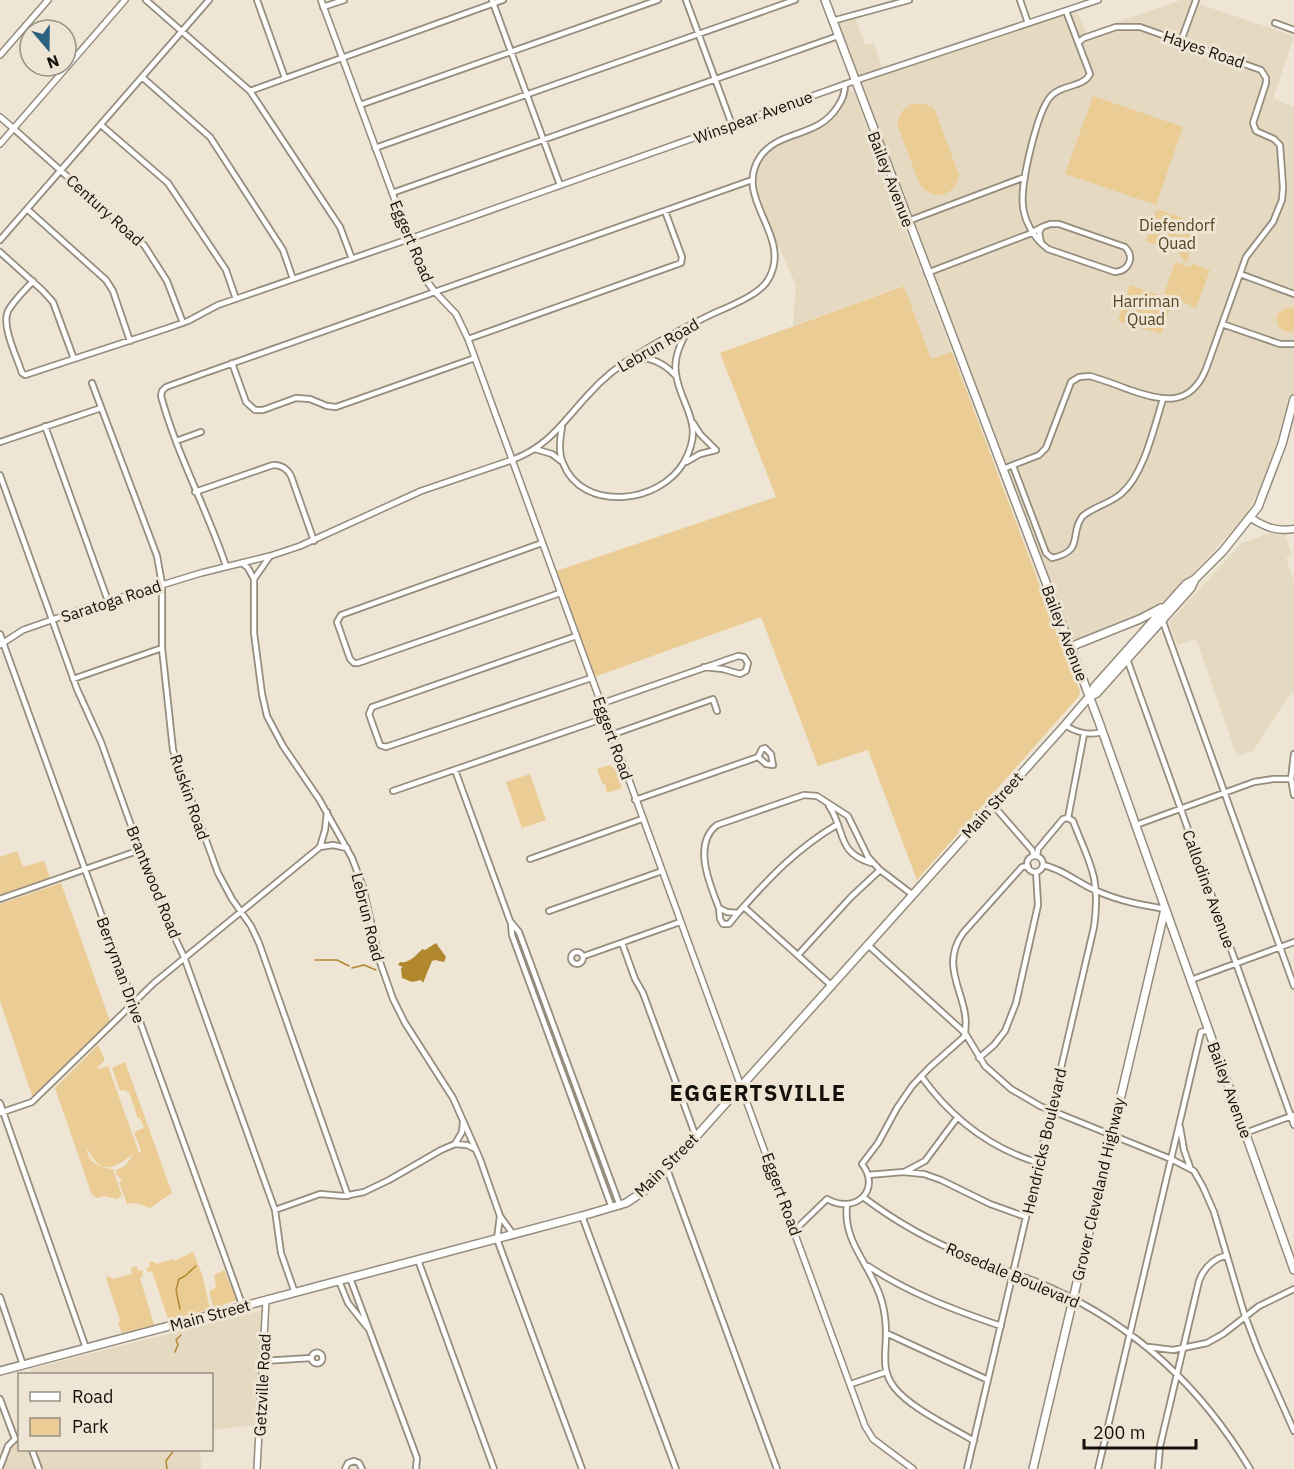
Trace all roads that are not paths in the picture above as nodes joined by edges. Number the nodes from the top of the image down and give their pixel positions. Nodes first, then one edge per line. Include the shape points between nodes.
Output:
1 (48, 0) edge
2 (125, 0) edge
3 (146, 0) edge
4 (210, 0) edge
5 (256, 0) edge
6 (321, 0) edge
7 (344, 0) edge
8 (503, 0) edge
9 (658, 0) edge
10 (686, 0) edge
11 (795, 0) edge
12 (825, 0) edge
13 (909, 0) edge
14 (1020, 0) edge
15 (1098, 0) edge
16 (1196, 0) edge
17 (493, 2) edge
18 (324, 8) junction
19 (1066, 11) junction
20 (832, 21) junction
21 (1028, 23) junction
22 (1275, 23) dead end
23 (1294, 30) edge
24 (183, 31) junction
25 (699, 34) junction
26 (838, 36) junction
27 (1181, 41) junction
28 (1079, 42) junction
29 (511, 51) junction
30 (0, 55) edge
31 (342, 57) junction
32 (142, 78) junction
33 (285, 78) junction
34 (716, 79) junction
35 (854, 81) junction
36 (845, 84) junction
37 (250, 91) junction
38 (527, 94) junction
39 (360, 105) junction
40 (0, 117) edge
41 (732, 124) junction
42 (101, 125) junction
43 (13, 128) junction
44 (544, 140) junction
45 (0, 144) edge
46 (375, 148) junction
47 (61, 171) junction
48 (1025, 177) junction
49 (752, 180) junction
50 (560, 185) junction
51 (392, 193) junction
52 (27, 209) junction
53 (665, 211) junction
54 (908, 221) junction
55 (1042, 227) junction
56 (1032, 232) junction
57 (409, 239) junction
58 (0, 240) edge
59 (1041, 243) junction
60 (0, 252) edge
61 (352, 259) junction
62 (927, 273) junction
63 (1239, 274) junction
64 (293, 279) junction
65 (33, 281) junction
66 (435, 292) junction
67 (1294, 294) edge
68 (236, 299) junction
69 (183, 323) junction
70 (1222, 324) junction
71 (691, 325) junction
72 (468, 339) junction
73 (130, 341) junction
74 (1294, 344) edge
75 (475, 358) junction
76 (631, 358) junction
77 (74, 359) junction
78 (232, 363) junction
79 (676, 377) junction
80 (92, 383) dead end
81 (1163, 399) junction
82 (1294, 399) edge
83 (101, 408) junction
84 (1292, 417) edge
85 (692, 421) junction
86 (45, 426) junction
87 (561, 427) junction
88 (1290, 430) edge
89 (201, 432) dead end
90 (176, 441) junction
91 (0, 442) edge
92 (535, 449) junction
93 (512, 460) junction
94 (561, 461) junction
95 (683, 463) junction
96 (1012, 466) junction
97 (1002, 470) junction
98 (0, 475) edge
99 (195, 492) junction
100 (1251, 518) junction
101 (1294, 529) edge
102 (314, 541) junction
103 (542, 543) junction
104 (270, 556) junction
105 (242, 563) junction
106 (226, 566) junction
107 (254, 579) junction
108 (1195, 579) junction
109 (162, 584) junction
110 (560, 593) junction
111 (108, 601) junction
112 (1168, 604) junction
113 (1162, 616) junction
114 (52, 620) junction
115 (0, 634) edge
116 (576, 636) junction
117 (2, 644) edge
118 (1070, 647) junction
119 (162, 648) junction
120 (1126, 657) junction
121 (704, 667) junction
122 (591, 678) junction
123 (73, 679) junction
124 (1089, 696) junction
125 (600, 704) junction
126 (717, 711) dead end
127 (605, 718) junction
128 (1065, 724) junction
129 (1102, 732) junction
130 (1084, 734) junction
131 (611, 735) junction
132 (1294, 754) edge
133 (758, 758) dead end
134 (455, 770) junction
135 (1292, 779) junction
136 (393, 792) dead end
137 (1225, 793) junction
138 (1294, 795) edge
139 (635, 800) junction
140 (828, 804) junction
141 (993, 805) junction
142 (1180, 809) junction
143 (327, 812) junction
144 (1068, 818) junction
145 (642, 819) junction
146 (838, 824) junction
147 (1136, 825) junction
148 (320, 847) junction
149 (347, 848) junction
150 (140, 850) junction
151 (1035, 856) junction
152 (530, 859) dead end
153 (873, 864) junction
154 (1044, 864) junction
155 (1028, 866) junction
156 (85, 870) junction
157 (880, 870) junction
158 (662, 871) junction
159 (1036, 872) junction
160 (1097, 891) junction
161 (913, 895) junction
162 (0, 899) edge
163 (744, 907) junction
164 (719, 908) junction
165 (1165, 909) junction
166 (240, 911) junction
167 (549, 911) dead end
168 (738, 913) junction
169 (510, 921) junction
170 (680, 921) junction
171 (1173, 930) junction
172 (1158, 935) junction
173 (1294, 942) edge
174 (622, 943) junction
175 (868, 945) junction
176 (1280, 947) junction
177 (798, 955) junction
178 (584, 956) dead end
179 (184, 957) junction
180 (1236, 963) junction
181 (1191, 980) junction
182 (832, 986) junction
183 (1294, 986) edge
184 (133, 1004) junction
185 (1208, 1030) junction
186 (965, 1033) junction
187 (564, 1055) junction
188 (557, 1058) junction
189 (980, 1058) junction
190 (921, 1076) junction
191 (741, 1086) junction
192 (0, 1103) edge
193 (1051, 1111) junction
194 (2, 1112) edge
195 (1293, 1116) edge
196 (957, 1118) junction
197 (463, 1119) junction
198 (1179, 1125) junction
199 (1294, 1125) edge
200 (1245, 1133) junction
201 (1111, 1135) junction
202 (696, 1137) junction
203 (455, 1144) junction
204 (477, 1151) junction
205 (1171, 1159) junction
206 (603, 1161) junction
207 (925, 1161) junction
208 (596, 1163) junction
209 (1039, 1163) junction
210 (1190, 1167) junction
211 (667, 1169) junction
212 (903, 1172) junction
213 (868, 1175) junction
214 (932, 1176) junction
215 (348, 1196) junction
216 (863, 1197) junction
217 (847, 1205) junction
218 (616, 1207) junction
219 (275, 1210) junction
220 (500, 1216) junction
221 (582, 1216) junction
222 (1026, 1217) junction
223 (795, 1230) junction
224 (513, 1234) junction
225 (497, 1239) junction
226 (1227, 1255) junction
227 (418, 1260) junction
228 (866, 1264) junction
229 (1294, 1270) edge
230 (1013, 1273) junction
231 (883, 1275) junction
232 (350, 1278) junction
233 (874, 1280) junction
234 (339, 1281) junction
235 (1294, 1289) edge
236 (295, 1293) junction
237 (0, 1297) edge
238 (1073, 1298) junction
239 (266, 1300) junction
240 (243, 1306) junction
241 (1246, 1316) junction
242 (1001, 1326) junction
243 (886, 1333) junction
244 (372, 1334) junction
245 (1129, 1335) junction
246 (1149, 1347) junction
247 (86, 1348) junction
248 (1184, 1349) junction
249 (311, 1358) dead end
250 (263, 1360) junction
251 (24, 1365) junction
252 (0, 1371) edge
253 (886, 1372) junction
254 (1178, 1373) junction
255 (988, 1380) junction
256 (851, 1384) junction
257 (0, 1399) edge
258 (1294, 1431) edge
259 (17, 1439) edge
260 (974, 1441) junction
261 (33, 1451) edge
262 (0, 1467) edge
263 (39, 1469) edge
264 (257, 1469) edge
265 (345, 1469) edge
266 (362, 1469) edge
267 (416, 1469) edge
268 (494, 1469) edge
269 (582, 1469) edge
270 (676, 1469) edge
271 (777, 1469) edge
272 (913, 1469) edge
273 (967, 1469) edge
274 (1033, 1469) edge
275 (1098, 1469) edge
276 (1158, 1469) edge
277 (1250, 1469) edge

1 - 30 street
2 - 43 street
3 - 24 street
4 - 24 street
5 - 33 street
6 - 18 street, Eggert Road
7 - 18 street
8 - 17 street
9 - 29 street
10 - 25 street
11 - 25 street
12 - 20 main road, Bailey Avenue
13 - 20 street
14 - 21 street
15 - 19 street, Winspear Avenue
16 - 27 street
17 - 29 street
17 - 31 street
18 - 31 street, Eggert Road
19 - 21 street, Winspear Avenue
19 - 28 street
20 - 26 main road, Bailey Avenue
21 - 35 street, Winspear Avenue
22 - 23 street
24 - 32 street
24 - 37 street
25 - 34 street
25 - 38 street
26 - 34 street
26 - 35 main road, Bailey Avenue
27 - 28 street, Hayes Road via 1127,26
27 - 63 street, Hayes Road via 1257,68 1266,78 1253,123 1256,131 1280,145 1282,196 1276,217 1250,249
28 - 48 street via 1089,76 1049,99
29 - 38 street
29 - 39 street
31 - 33 street
31 - 39 street, Eggert Road
32 - 42 street
32 - 64 street via 210,137 284,250
33 - 37 street
34 - 41 street
34 - 44 street
35 - 36 street, Winspear Avenue
35 - 54 main road, Bailey Avenue
36 - 41 street, Winspear Avenue
36 - 49 street via 844,95 831,116 815,128 767,149
37 - 61 street via 340,227
38 - 44 street
38 - 46 street
39 - 46 street, Eggert Road
40 - 43 street, Century Road
41 - 50 street, Winspear Avenue
42 - 47 street
42 - 68 street via 168,183 226,270
43 - 45 street
43 - 47 street, Century Road
44 - 50 street
44 - 51 street
46 - 51 street, Eggert Road
47 - 52 street
47 - 69 street, Century Road via 144,245 167,281
48 - 54 street
48 - 56 street via 1023,208
49 - 53 street
49 - 71 street, Lebrun Road via 775,250 771,274 751,295
50 - 57 street, Winspear Avenue
51 - 57 street, Eggert Road
52 - 58 street
52 - 73 street via 106,280
53 - 66 street
53 - 72 street via 681,263
54 - 62 main road, Bailey Avenue
55 - 56 street
55 - 59 street
55 - 59 street via 1059,224 1125,247 1130,261 1126,269 1115,272 1048,249
56 - 59 street
56 - 62 street
57 - 61 street
57 - 66 street, Eggert Road via 423,276
60 - 65 street
61 - 64 street
62 - 97 main road, Bailey Avenue
63 - 67 street
63 - 70 street, Hayes Road
64 - 68 street
65 - 77 street via 56,308
65 - 77 street via 6,319 23,374
66 - 72 street, Eggert Road via 456,314
66 - 78 street
68 - 69 street
69 - 73 street
70 - 74 street via 1280,344
70 - 81 street, Hayes Road via 1198,385 1184,395
71 - 76 street, Lebrun Road
71 - 79 street via 678,350
72 - 75 street, Eggert Road
73 - 77 street
75 - 78 street via 336,406 296,398 258,411 246,403
75 - 93 street, Eggert Road
76 - 79 street via 654,360
76 - 87 street, Lebrun Road via 594,388
78 - 90 street via 162,391 161,399
79 - 85 street
80 - 83 street, Ruskin Road
81 - 96 street via 1090,376 1079,377 1071,382 1046,448 1039,456
81 - 96 street via 1135,478 1114,500 1084,515 1075,544 1063,554 1052,558 1046,553
82 - 84 main road, Main Street via 1289,412
83 - 86 street
83 - 109 street, Ruskin Road via 152,539
84 - 88 main road, Main Street
85 - 95 street via 692,442
85 - 95 street via 716,450
86 - 91 street
86 - 111 street
87 - 92 street, Lebrun Road
87 - 94 street
88 - 100 main road, Main Street
89 - 90 street
90 - 99 street
92 - 93 street, Lebrun Road
92 - 94 street via 547,451
93 - 102 street, Lebrun Road via 418,492
93 - 103 street, Eggert Road
94 - 95 street via 583,489 622,497 660,485
96 - 97 street
97 - 118 main road, Bailey Avenue
98 - 114 street, Brantwood Road
99 - 102 street via 273,465 281,466 290,473
99 - 106 street
100 - 101 main road via 1270,528
100 - 108 main road, Main Street
102 - 104 street, Lebrun Road
103 - 110 street, Eggert Road
103 - 110 street via 340,615 337,622 350,660 358,663
104 - 105 street, Lebrun Road
104 - 107 street
105 - 106 street, Lebrun Road
105 - 107 street
106 - 109 street, Saratoga Road
107 - 143 street, Lebrun Road via 254,633 266,712 283,746
108 - 112 main road, Main Street
108 - 113 main road, Main Street via 1191,588
109 - 111 street, Saratoga Road
109 - 119 street, Ruskin Road
110 - 116 street, Eggert Road
111 - 114 street, Saratoga Road
112 - 113 main road, Main Street
112 - 118 main road
113 - 120 main road, Main Street
113 - 137 street
114 - 117 street, Saratoga Road via 23,630
114 - 123 street, Brantwood Road
115 - 117 street, Berryman Drive
116 - 122 street, Eggert Road
116 - 122 street via 372,707 369,714 374,729 380,745 386,747
117 - 156 street, Berryman Drive
118 - 124 main road, Bailey Avenue
119 - 123 street
119 - 166 street, Ruskin Road via 173,750 211,856
120 - 124 main road, Main Street via 1097,693
120 - 142 street, Callodine Avenue
121 - 121 street via 740,674 748,663 740,655
121 - 125 street
122 - 125 street, Eggert Road
123 - 150 street, Brantwood Road via 101,742
124 - 128 main road, Main Street
124 - 129 main road, Bailey Avenue
125 - 127 street, Eggert Road
126 - 131 street via 712,699
127 - 131 street, Eggert Road
127 - 134 street
128 - 130 street
128 - 141 main road, Main Street
129 - 130 street
129 - 147 main road, Bailey Avenue
130 - 144 street
131 - 139 street, Eggert Road
132 - 135 street
133 - 139 street
134 - 136 street
134 - 169 street
135 - 137 street via 1263,780
135 - 138 street
137 - 142 street
137 - 176 street
139 - 145 street, Eggert Road
140 - 146 street
140 - 153 street via 851,819
140 - 164 street via 817,796 804,795 714,828 707,837 704,864
141 - 151 street
141 - 161 main road, Main Street
142 - 147 street
142 - 180 street, Callodine Avenue
143 - 148 street
143 - 149 street, Lebrun Road
144 - 151 street via 1063,819
144 - 160 street, Hendricks Boulevard via 1086,850
145 - 152 street
145 - 158 street, Eggert Road
146 - 153 street via 846,848
146 - 163 street via 792,855
147 - 165 main road, Bailey Avenue
148 - 149 street
148 - 166 street
149 - 197 street, Lebrun Road via 363,887 381,966 393,999
150 - 156 street
150 - 179 street, Brantwood Road
151 - 154 street
151 - 155 street via 1029,859
153 - 157 street
154 - 159 street
154 - 160 street
155 - 159 street
155 - 186 street via 956,944 952,968 966,1018
156 - 162 street
156 - 184 street, Berryman Drive
157 - 161 street
157 - 177 street
158 - 167 street
158 - 170 street, Eggert Road
159 - 189 street via 1038,905 1016,1003 1005,1031
160 - 165 street
160 - 193 street, Hendricks Boulevard via 1094,927
161 - 175 main road, Main Street
163 - 168 street
163 - 177 street
164 - 168 street
164 - 168 street via 723,924 729,924
165 - 171 main road, Bailey Avenue
165 - 172 main road, Grover Cleveland Highway
166 - 179 street
166 - 215 street, Ruskin Road via 262,951
169 - 187 street via 519,932
169 - 188 street
170 - 174 street
170 - 191 street, Eggert Road
171 - 172 main road via 1166,928
171 - 181 main road, Bailey Avenue
172 - 201 main road, Grover Cleveland Highway
173 - 176 street
174 - 178 street
174 - 202 street
175 - 182 main road, Main Street
175 - 186 street
176 - 180 street
176 - 183 street
177 - 182 street
179 - 184 street
179 - 219 street, Brantwood Road
180 - 181 street
180 - 195 street, Callodine Avenue
181 - 185 main road, Bailey Avenue
182 - 191 main road, Main Street
184 - 194 street via 32,1102
184 - 240 street, Berryman Drive
185 - 198 street via 1202,1032
185 - 200 main road, Bailey Avenue
186 - 189 street
186 - 190 street via 962,1041
187 - 188 street
187 - 206 street
188 - 208 street
189 - 193 street via 1011,1089
190 - 196 street
190 - 213 street via 861,1164
191 - 202 main road, Main Street
191 - 223 street, Eggert Road
192 - 194 street
193 - 201 street
193 - 209 street, Hendricks Boulevard
194 - 247 street
195 - 199 street, Callodine Avenue
195 - 200 street
196 - 207 street
196 - 209 street via 994,1144
197 - 203 street via 462,1132
197 - 204 street, Lebrun Road
198 - 205 street
198 - 210 street
200 - 229 main road, Bailey Avenue
201 - 205 street
201 - 238 main road, Grover Cleveland Highway
202 - 211 main road, Main Street
203 - 204 street
203 - 215 street via 378,1186
204 - 220 street, Lebrun Road
205 - 210 street
205 - 245 street
206 - 208 street
206 - 218 street
207 - 212 street
207 - 214 street
208 - 218 street
209 - 222 street, Hendricks Boulevard
210 - 226 street via 1209,1201
211 - 218 main road, Main Street via 636,1197
211 - 271 street
212 - 213 street
212 - 214 street
213 - 216 street
214 - 222 street
215 - 219 street via 320,1194
216 - 217 street
216 - 230 street, Rosedale Boulevard via 930,1239
217 - 223 street via 827,1199
217 - 228 street via 849,1234
218 - 221 main road, Main Street
219 - 236 street, Brantwood Road via 281,1252
220 - 224 street, Lebrun Road
220 - 225 street, Lebrun Road
221 - 224 main road, Main Street
221 - 270 street
222 - 230 street, Hendricks Boulevard
223 - 256 street, Eggert Road
224 - 225 main road, Main Street
225 - 227 main road, Main Street
225 - 269 street
226 - 241 street
226 - 248 street via 1212,1262 1201,1276
227 - 232 main road, Main Street
227 - 268 street
228 - 231 street
228 - 233 street
230 - 238 street, Rosedale Boulevard
230 - 242 street, Hendricks Boulevard
231 - 233 street
231 - 242 street via 940,1304
232 - 234 main road, Main Street
232 - 244 street
233 - 243 street via 883,1306
234 - 236 main road, Main Street
234 - 244 street via 348,1303
235 - 241 street
236 - 239 main road, Main Street
237 - 251 street
238 - 245 street, Rosedale Boulevard
238 - 274 main road, Grover Cleveland Highway
239 - 240 main road, Main Street
239 - 250 street, Getzville Road
240 - 247 main road, Main Street
241 - 248 street via 1215,1340
241 - 258 street
242 - 255 street, Hendricks Boulevard
243 - 253 street
243 - 255 street
244 - 267 street via 417,1458
245 - 246 street, Rosedale Boulevard
245 - 275 street
246 - 248 street
246 - 254 street, Rosedale Boulevard
247 - 251 main road, Main Street
248 - 254 street
249 - 250 street
250 - 264 street, Getzville Road
251 - 252 main road, Main Street
253 - 256 street
253 - 260 street via 894,1387 911,1403
254 - 276 street
254 - 277 street, Rosedale Boulevard via 1221,1424
255 - 260 street, Hendricks Boulevard
256 - 272 street, Eggert Road via 873,1439
257 - 259 street
259 - 262 street via 8,1446
260 - 273 street, Hendricks Boulevard
261 - 263 street
265 - 266 street via 354,1461

